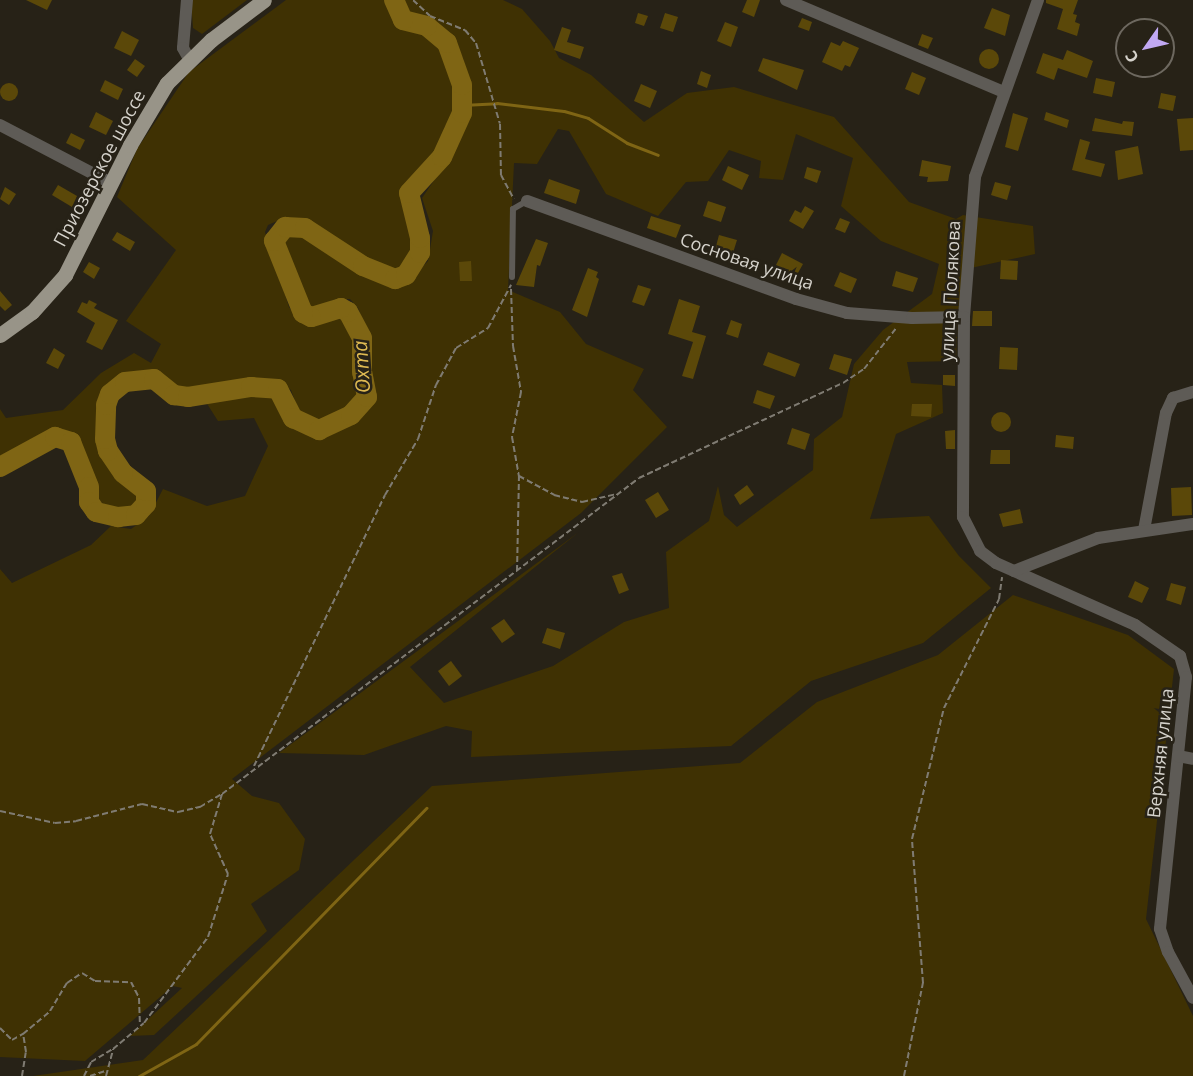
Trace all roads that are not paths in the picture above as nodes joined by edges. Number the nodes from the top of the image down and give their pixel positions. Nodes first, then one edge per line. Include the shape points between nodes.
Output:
1 (186, 0) edge
2 (264, 0) edge
3 (786, 0) edge
4 (1038, 0) edge
5 (189, 59) junction
6 (1004, 92) junction
7 (0, 125) edge
8 (111, 183) junction
9 (522, 202) joint
10 (512, 277) road end
11 (964, 316) junction
12 (0, 335) edge
13 (1193, 392) edge
14 (1193, 524) edge
15 (1144, 530) junction
16 (1014, 571) junction
17 (1178, 756) junction
18 (1193, 759) edge
19 (1193, 998) edge

1 - 5 street via 183,48
2 - 5 main road, Приозерское шоссе
3 - 6 street
4 - 6 street, улица Полякова
5 - 8 main road, Приозерское шоссе via 161,92
6 - 11 street, улица Полякова via 975,177
7 - 8 street
8 - 12 main road, Приозерское шоссе via 59,282 32,312
9 - 10 lane via 513,209
9 - 11 street, Сосновая улица via 796,299 847,313
11 - 16 street, улица Полякова via 963,517 980,551
13 - 15 street via 1173,398 1166,412
14 - 15 street
15 - 16 street via 1098,538
16 - 17 street, Верхняя улица via 1135,625 1180,656 1186,677
17 - 18 street
17 - 19 street, Верхняя улица via 1160,929

